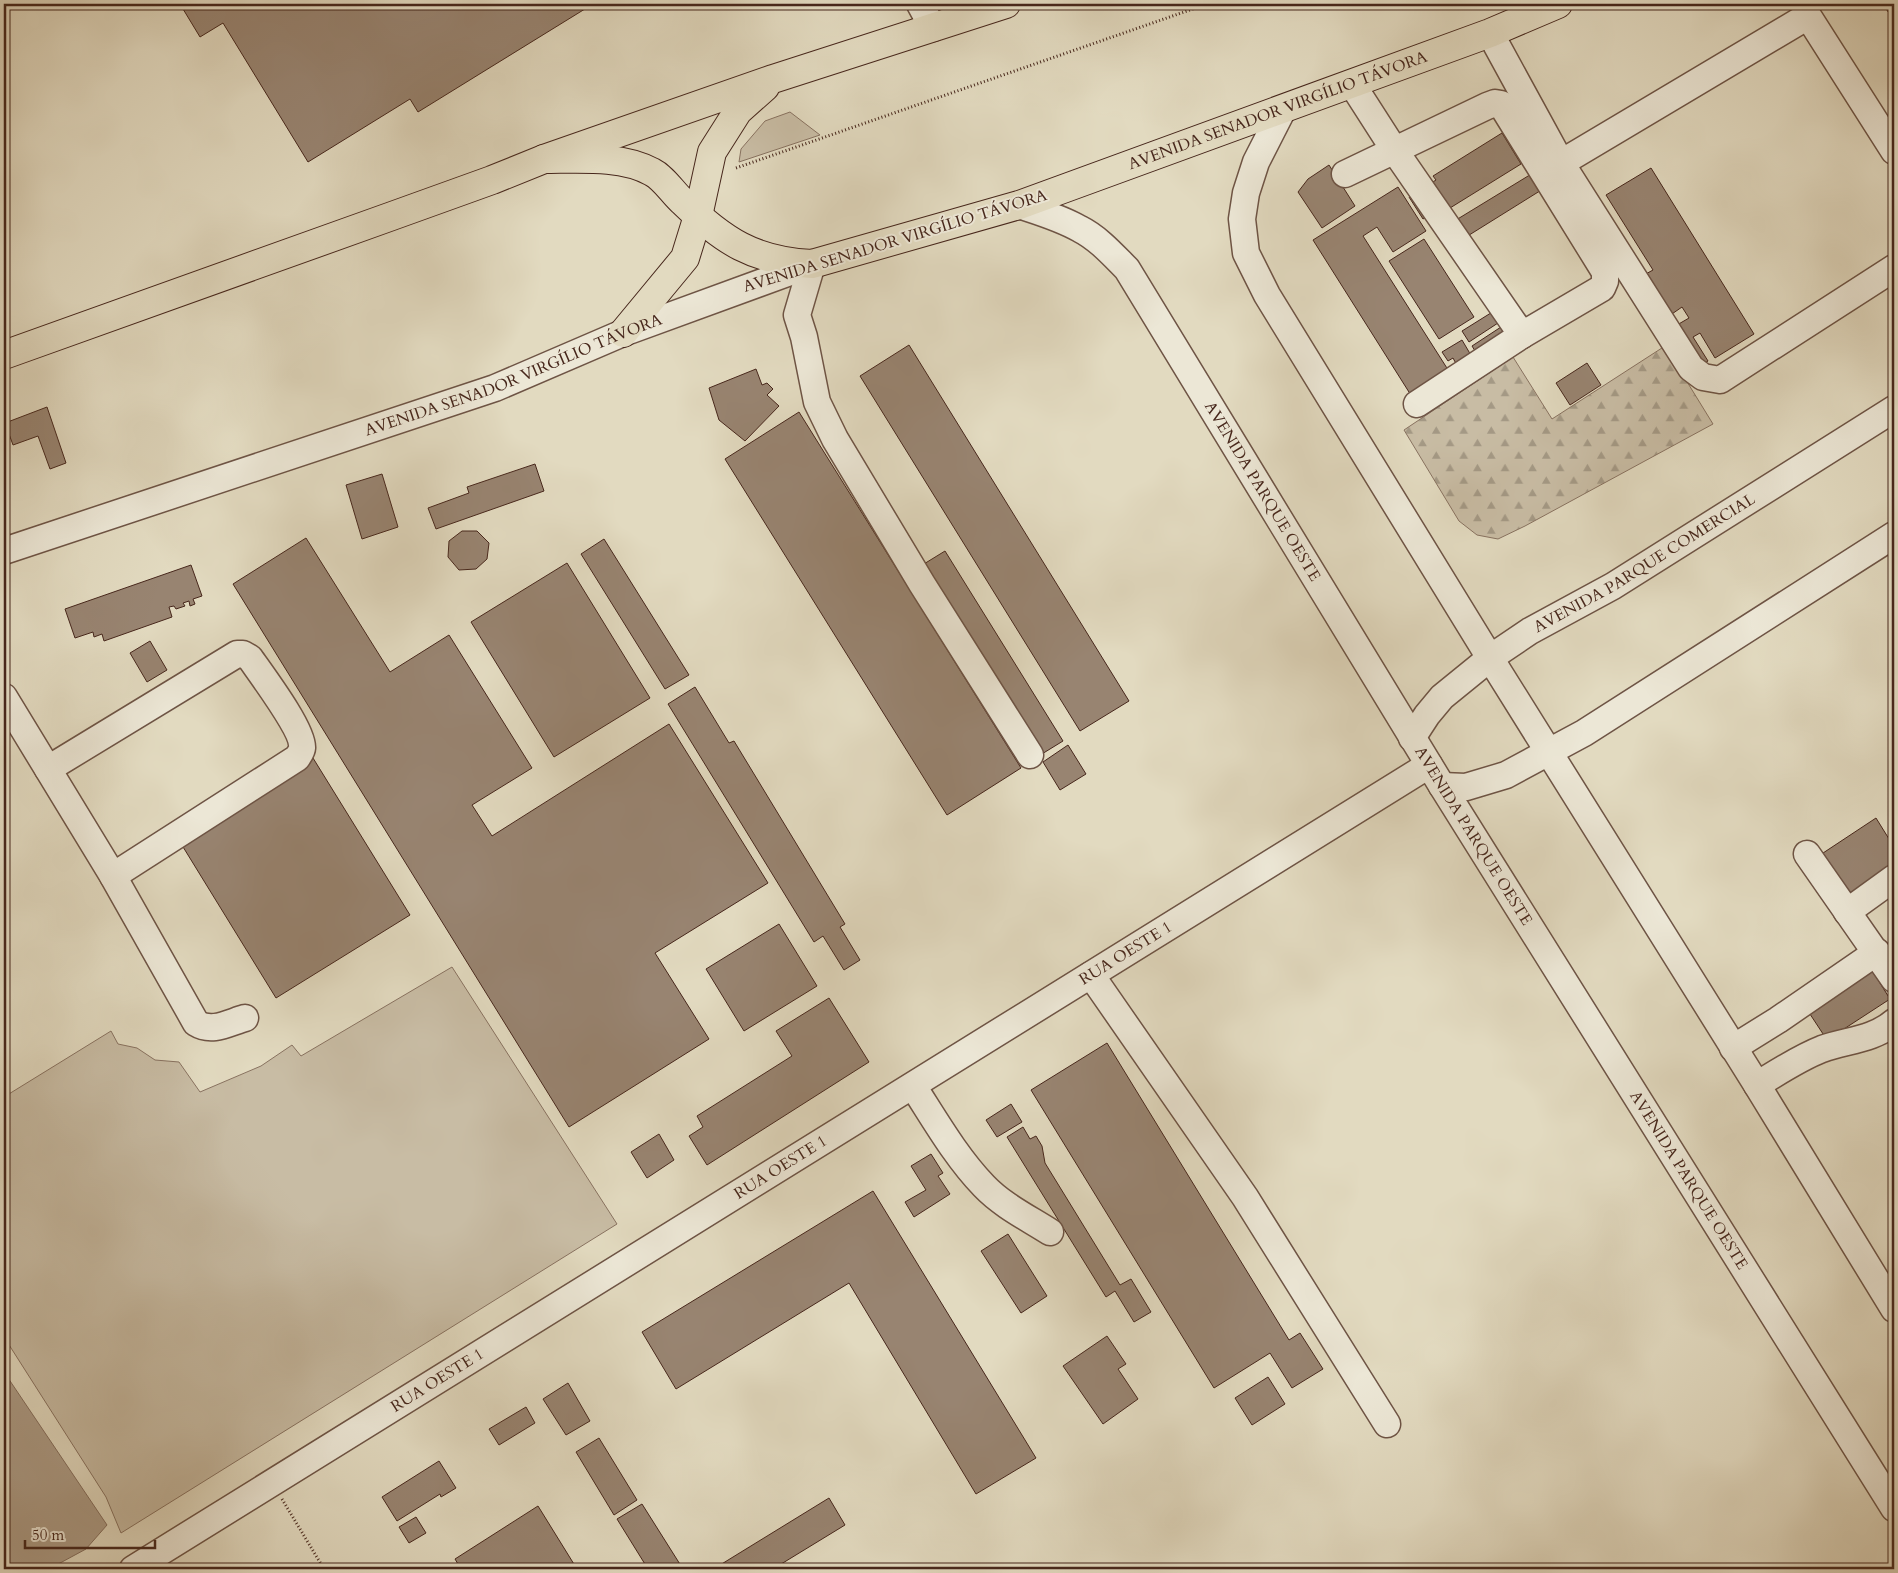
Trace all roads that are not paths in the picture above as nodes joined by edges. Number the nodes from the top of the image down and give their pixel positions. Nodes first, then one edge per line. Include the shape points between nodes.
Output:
1 (920, 4) edge
2 (1006, 4) edge
3 (1558, 4) edge
4 (966, 10) edge
5 (1523, 13) edge
6 (933, 28) junction
7 (1490, 33) junction
8 (773, 79) junction
9 (1352, 84) junction
10 (1283, 108) junction
11 (1395, 151) junction
12 (1894, 151) edge
13 (544, 159) junction
14 (1561, 163) junction
15 (1345, 174) dead end
16 (1019, 205) junction
17 (698, 216) junction
18 (812, 264) junction
19 (1894, 268) edge
20 (622, 332) junction
21 (1522, 335) junction
22 (4, 355) edge
23 (1417, 404) dead end
24 (1894, 409) edge
25 (1894, 535) edge
26 (4, 551) edge
27 (1490, 658) junction
28 (4, 697) edge
29 (1412, 738) junction
30 (1550, 752) junction
31 (1030, 755) dead end
32 (48, 769) junction
33 (1435, 776) junction
34 (1807, 854) dead end
35 (113, 876) junction
36 (1894, 878) edge
37 (1847, 912) junction
38 (1877, 952) junction
39 (1091, 975) junction
40 (1894, 979) edge
41 (245, 1018) dead end
42 (1894, 1022) edge
43 (1733, 1048) junction
44 (1757, 1085) junction
45 (913, 1086) junction
46 (1050, 1232) dead end
47 (1894, 1309) edge
48 (1387, 1424) dead end
49 (1894, 1508) edge
50 (133, 1569) edge

1 - 6 street
2 - 4 main road
3 - 5 main road, AVENIDA SENADOR VIRGÍLIO TÁVORA
4 - 6 main road
5 - 7 main road, AVENIDA SENADOR VIRGÍLIO TÁVORA
6 - 8 main road
7 - 9 main road, AVENIDA SENADOR VIRGÍLIO TÁVORA
7 - 14 street
8 - 13 main road
8 - 17 main road via 738,112 712,152
9 - 10 main road, AVENIDA SENADOR VIRGÍLIO TÁVORA
9 - 11 street
10 - 16 main road, AVENIDA SENADOR VIRGÍLIO TÁVORA
10 - 27 street via 1256,162 1246,193 1242,219 1246,253 1266,295
11 - 15 street
11 - 21 street
11 - 21 street via 1495,103 1506,110 1605,272 1602,288
12 - 14 street via 1808,16
13 - 17 main road via 613,160 654,172
13 - 22 main road
14 - 19 street via 1691,368 1703,377 1720,380
16 - 18 main road, AVENIDA SENADOR VIRGÍLIO TÁVORA
16 - 29 street, AVENIDA PARQUE OESTE via 1082,230 1127,269
17 - 18 main road via 750,252 789,263
17 - 20 main road via 685,258
18 - 20 street, AVENIDA SENADOR VIRGÍLIO TÁVORA
18 - 31 street via 797,315 817,402 922,584
20 - 26 street, AVENIDA SENADOR VIRGÍLIO TÁVORA via 495,388
21 - 23 street
24 - 27 street, AVENIDA PARQUE COMERCIAL via 1613,586 1530,631
25 - 30 street
27 - 29 street, AVENIDA PARQUE COMERCIAL via 1442,697
27 - 30 street
28 - 32 street
29 - 33 street, AVENIDA PARQUE OESTE
30 - 33 street via 1506,775 1466,787
30 - 43 street
32 - 35 street
32 - 35 street via 237,654 250,658 293,722 301,738 302,748 297,758
33 - 39 street, RUA OESTE 1
33 - 49 street, AVENIDA PARQUE OESTE
34 - 37 street
35 - 41 street via 196,1023 210,1029
36 - 37 street
37 - 38 street
38 - 40 street
38 - 43 street
39 - 45 street, RUA OESTE 1
39 - 48 street via 1245,1197
42 - 44 street via 1873,1036 1804,1057
43 - 44 street
44 - 47 street
45 - 46 street via 953,1147 984,1186 1011,1208
45 - 50 street, RUA OESTE 1

